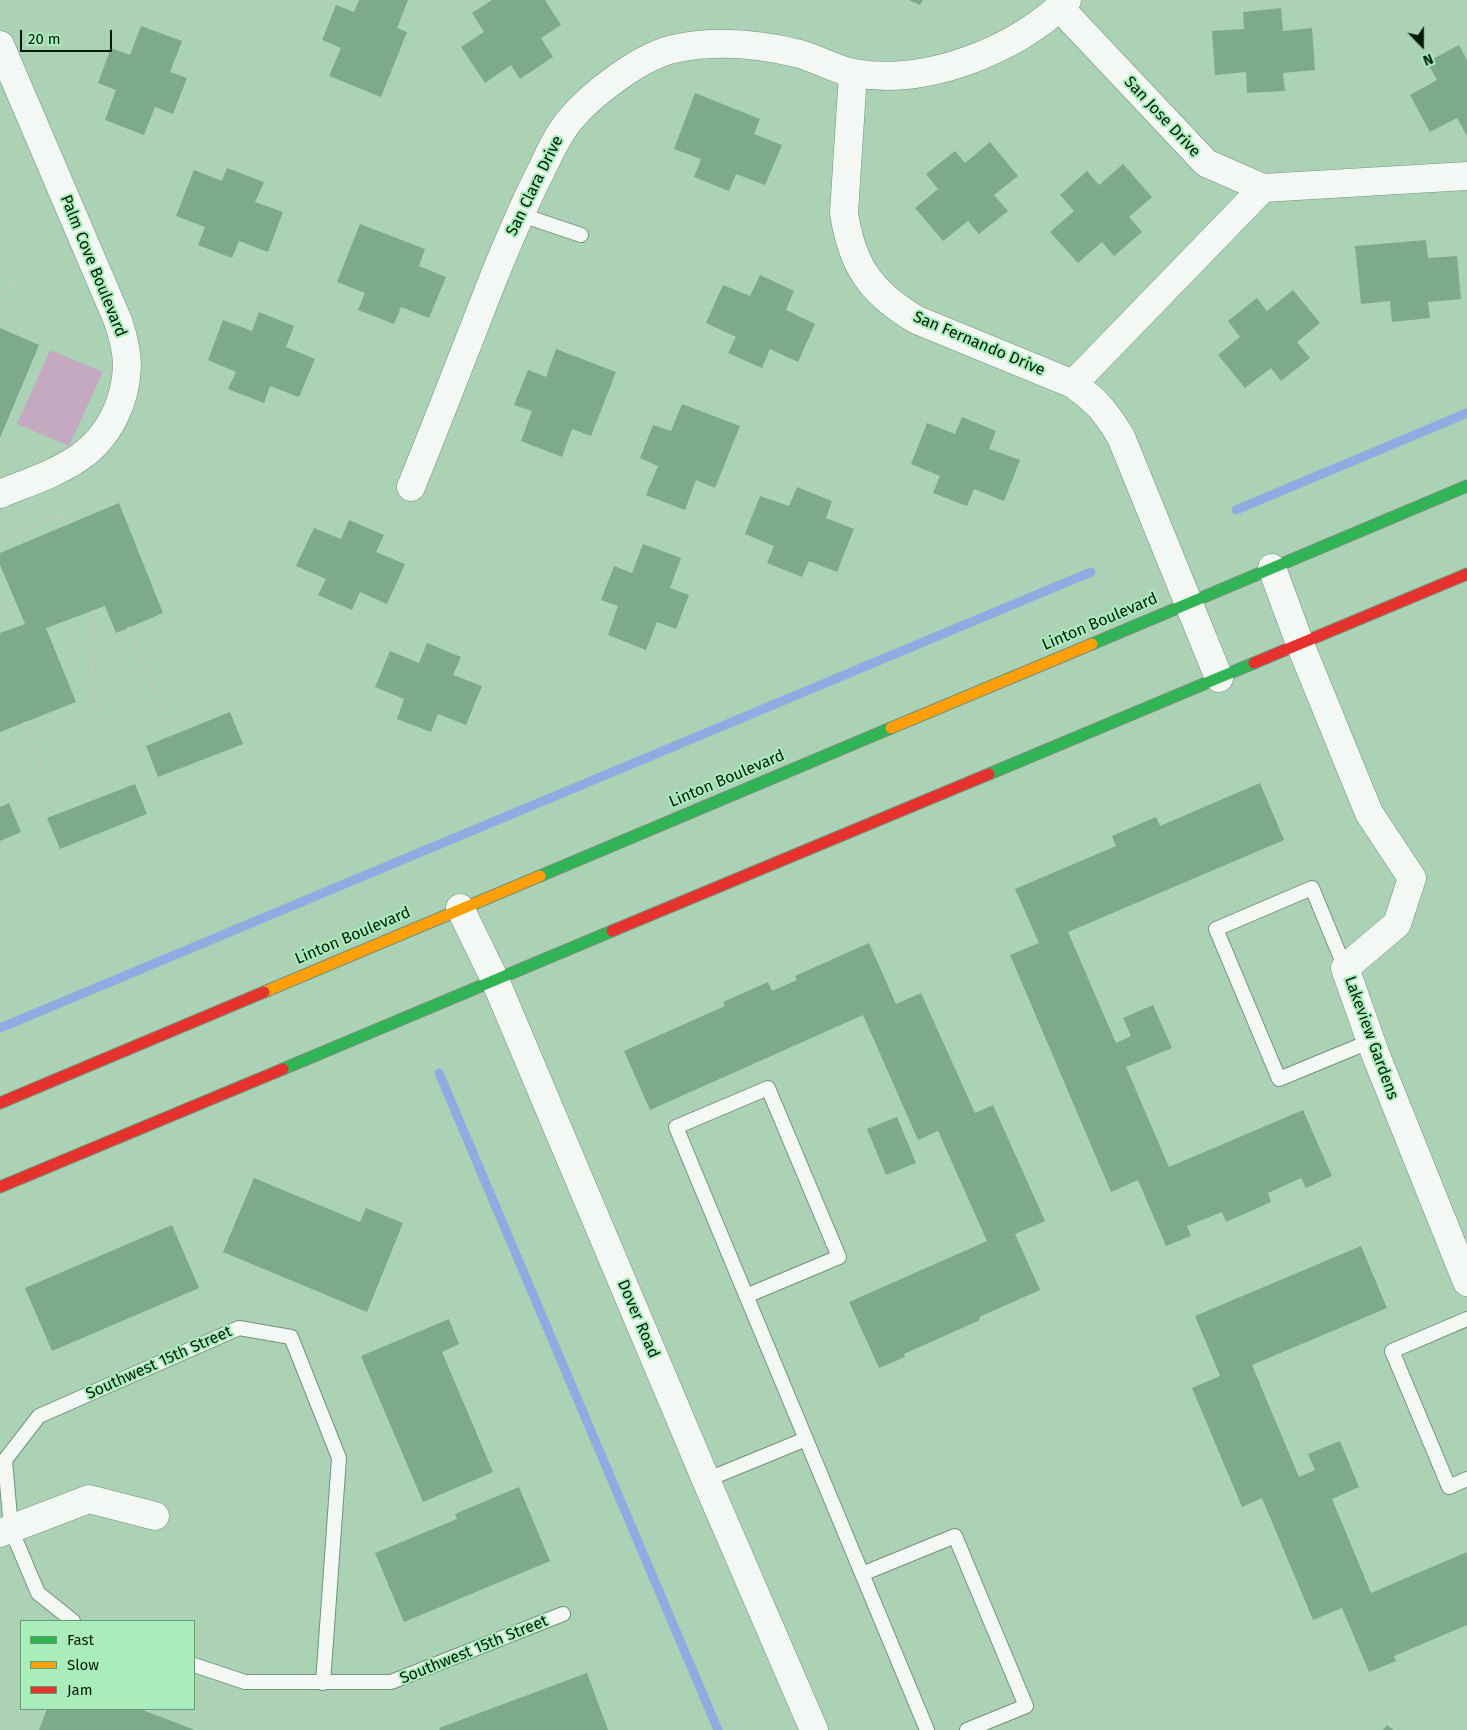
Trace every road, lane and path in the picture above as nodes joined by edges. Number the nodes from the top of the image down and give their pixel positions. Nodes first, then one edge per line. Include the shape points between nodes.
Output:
1 (1063, 4) edge
2 (0, 45) edge
3 (853, 73) junction
4 (1467, 176) edge
5 (1263, 188) junction
6 (519, 214) junction
7 (581, 235) dead end
8 (32, 267) dead end
9 (0, 296) edge
10 (1073, 384) junction
11 (1467, 486) edge
12 (411, 487) dead end
13 (0, 494) edge
14 (67, 525) dead end
15 (0, 541) edge
16 (1272, 568) junction
17 (1467, 574) edge
18 (1190, 602) junction
19 (94, 610) dead end
20 (128, 628) dead end
21 (1300, 644) junction
22 (1219, 678) junction
23 (166, 718) dead end
24 (24, 722) dead end
25 (111, 741) dead end
26 (43, 769) dead end
27 (460, 908) junction
28 (1345, 968) junction
29 (495, 980) junction
30 (1371, 1041) junction
31 (0, 1103) edge
32 (0, 1187) edge
33 (1467, 1282) edge
34 (746, 1296) junction
35 (1467, 1319) edge
36 (806, 1439) junction
37 (1467, 1479) edge
38 (706, 1480) junction
39 (155, 1516) dead end
40 (5, 1531) edge
41 (862, 1574) junction
42 (564, 1614) dead end
43 (73, 1620) edge
44 (195, 1664) edge
45 (323, 1683) junction
46 (814, 1730) edge
47 (927, 1730) edge
48 (967, 1730) edge

1 - 3 street, San Clara Drive via 1022,35 982,55 939,69 895,76
1 - 5 street, San Jose Drive via 1206,163
2 - 13 street, Palm Cove Boulevard via 118,321 127,365 120,407 97,443 62,468
3 - 6 street, San Clara Drive via 762,45 719,43 676,48 652,58 607,85 570,120
3 - 10 street, San Fernando Drive via 844,213 847,235 866,276 880,294 917,320
4 - 5 street, San Jose Drive
5 - 10 street
6 - 7 lane
6 - 12 street, San Clara Drive
8 - 9 path
10 - 18 street, San Fernando Drive via 1106,412 1121,437
11 - 16 main road, Linton Boulevard
14 - 15 path via 63,515
16 - 18 main road, Linton Boulevard
16 - 21 street, Lakeview Gardens
17 - 21 main road
18 - 22 street, San Fernando Drive
18 - 27 main road, Linton Boulevard
19 - 25 path via 91,694
20 - 23 path
21 - 22 main road
21 - 28 street, Lakeview Gardens via 1369,813 1412,878 1397,924
22 - 29 main road
24 - 26 path
27 - 29 street, Dover Road
27 - 31 main road, Linton Boulevard
28 - 30 street, Lakeview Gardens
28 - 30 lane via 1312,888 1216,928 1279,1079
29 - 32 main road
29 - 38 street, Dover Road
30 - 33 street, Lakeview Gardens
34 - 34 lane via 676,1127 768,1088 839,1257
34 - 36 lane
35 - 37 lane via 1392,1351 1449,1487
36 - 38 lane
36 - 41 lane
38 - 46 street, Dover Road
39 - 40 street via 89,1499
40 - 43 lane, Southwest 15th Street via 38,1593
40 - 45 lane, Southwest 15th Street via 5,1460 39,1416 239,1328 291,1337 339,1458
41 - 47 lane
41 - 48 lane via 955,1536 1026,1706
42 - 45 lane, Southwest 15th Street via 391,1682
44 - 45 lane, Southwest 15th Street via 246,1682

